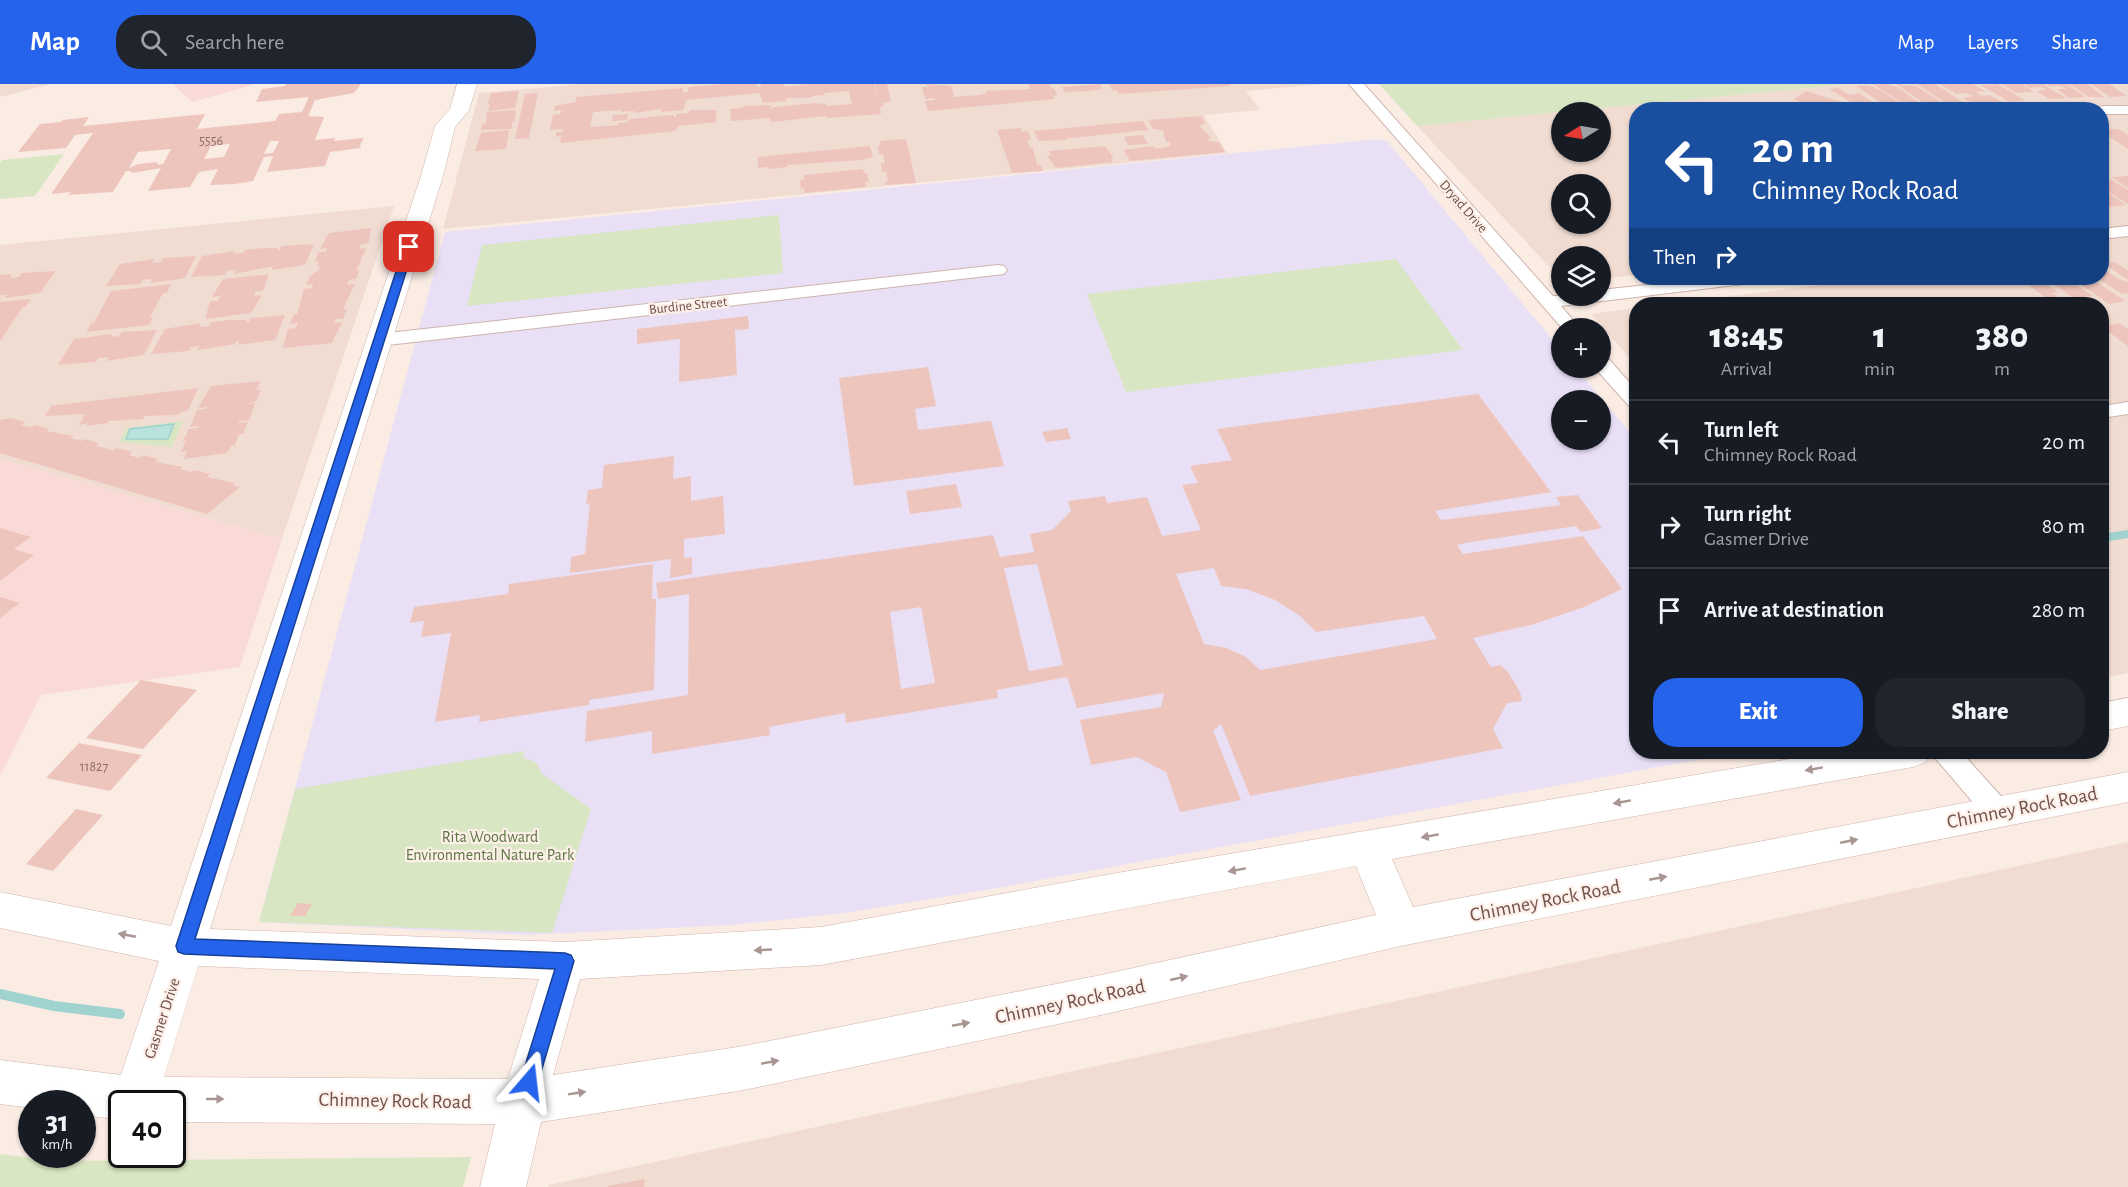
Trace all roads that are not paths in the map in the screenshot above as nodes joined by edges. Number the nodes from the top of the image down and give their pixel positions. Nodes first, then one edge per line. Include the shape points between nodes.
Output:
1 (467, 84) edge
2 (1356, 84) edge
3 (443, 90) dead end
4 (2109, 110) edge
5 (2128, 110) edge
6 (445, 126) junction
7 (2128, 231) edge
8 (2109, 233) edge
9 (998, 270) dead end
10 (1692, 285) edge
11 (1548, 302) junction
12 (1562, 318) edge
13 (379, 340) junction
14 (1611, 374) edge
15 (1629, 394) edge
16 (2128, 408) edge
17 (2109, 411) edge
18 (2128, 712) edge
19 (2109, 716) edge
20 (1873, 759) edge
21 (1951, 759) edge
22 (2128, 786) edge
23 (1998, 812) junction
24 (1368, 847) junction
25 (0, 910) edge
26 (1401, 928) junction
27 (184, 946) junction
28 (565, 961) junction
29 (0, 1082) edge
30 (138, 1090) edge
31 (108, 1096) edge
32 (186, 1099) edge
33 (523, 1102) junction
34 (503, 1187) edge

1 - 6 main road, Gasmer Drive via 459,111
2 - 11 street, Dryad Drive
3 - 6 main road
4 - 5 street
6 - 13 main road, Gasmer Drive
7 - 8 street
9 - 13 street, Burdine Street
10 - 11 street
11 - 12 street, Dryad Drive
13 - 27 main road, Gasmer Drive
14 - 15 street
16 - 17 street
18 - 19 main road
20 -> 24 main road
21 - 23 street
22 - 23 main road, Chimney Rock Road
26 -> 23 main road, Chimney Rock Road
24 - 26 main road
24 -> 28 main road via 821,946
27 -> 25 main road
33 -> 26 main road, Chimney Rock Road via 744,1068 1101,995
27 - 28 main road
27 - 30 main road, Gasmer Drive
28 - 33 main road
29 - 31 main road, Chimney Rock Road
32 -> 33 main road, Chimney Rock Road
33 - 34 main road

